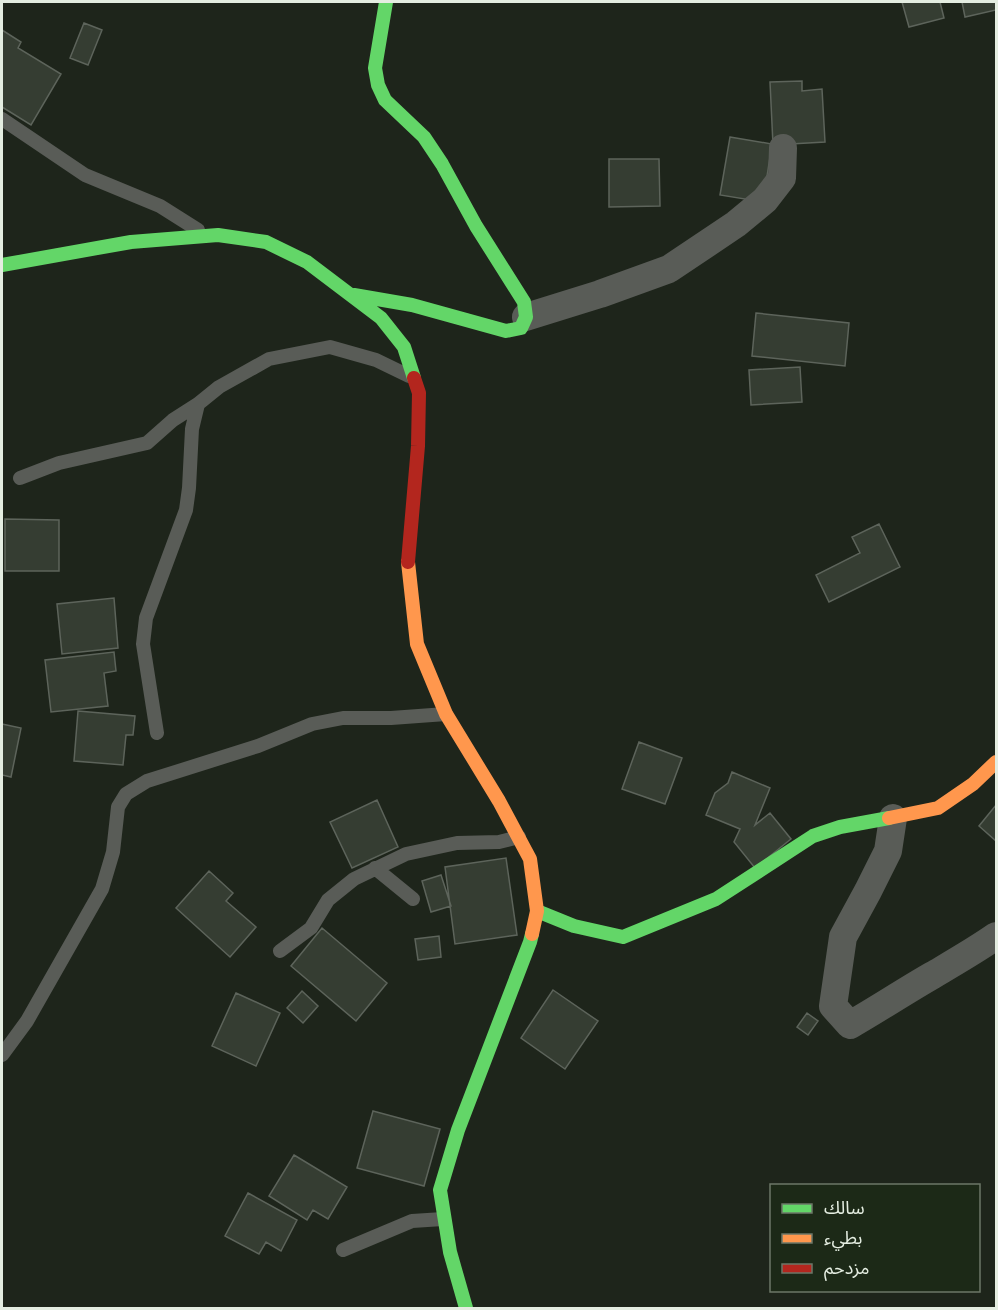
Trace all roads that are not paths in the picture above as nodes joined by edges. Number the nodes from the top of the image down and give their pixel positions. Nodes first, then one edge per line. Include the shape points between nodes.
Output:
1 (386, 2) edge
2 (2, 119) edge
3 (783, 148) dead end
4 (207, 236) junction
5 (2, 265) edge
6 (350, 294) junction
7 (526, 317) junction
8 (414, 378) junction
9 (198, 404) junction
10 (20, 478) dead end
11 (446, 714) junction
12 (157, 733) dead end
13 (996, 762) edge
14 (893, 818) junction
15 (519, 837) junction
16 (375, 868) junction
17 (413, 899) dead end
18 (537, 911) junction
19 (996, 936) edge
20 (280, 951) dead end
21 (2, 1055) edge
22 (443, 1219) junction
23 (343, 1250) dead end
24 (466, 1308) edge

1 - 7 street via 375,68 378,85 385,100 424,136 524,302
2 - 4 lane via 85,175 160,206
3 - 7 street via 782,178 765,200 669,269
4 - 5 street via 130,242
4 - 6 street via 266,242 307,262
6 - 7 street via 412,305 506,331 521,328
6 - 8 street via 381,318 404,347
8 - 9 lane via 376,360 330,347 269,359 219,387
8 - 11 street via 419,393 418,446 408,565 417,644
9 - 10 lane via 172,420 147,443 59,463
9 - 12 lane via 192,429 186,510 146,618 143,644
11 - 15 street
11 - 21 lane via 343,718 312,724 258,746 147,781 126,794 118,807 113,852 102,889 27,1021
13 - 14 street via 938,808
14 - 18 street via 813,836 716,899 623,937 574,926
14 - 19 street via 888,851 843,937 833,1006 849,1025
15 - 16 lane via 499,842 457,843 406,854
15 - 18 street via 530,859
16 - 17 lane
16 - 20 lane via 328,900 311,928
18 - 22 street via 530,942 458,1130 440,1190
22 - 23 lane via 412,1221
22 - 24 street

